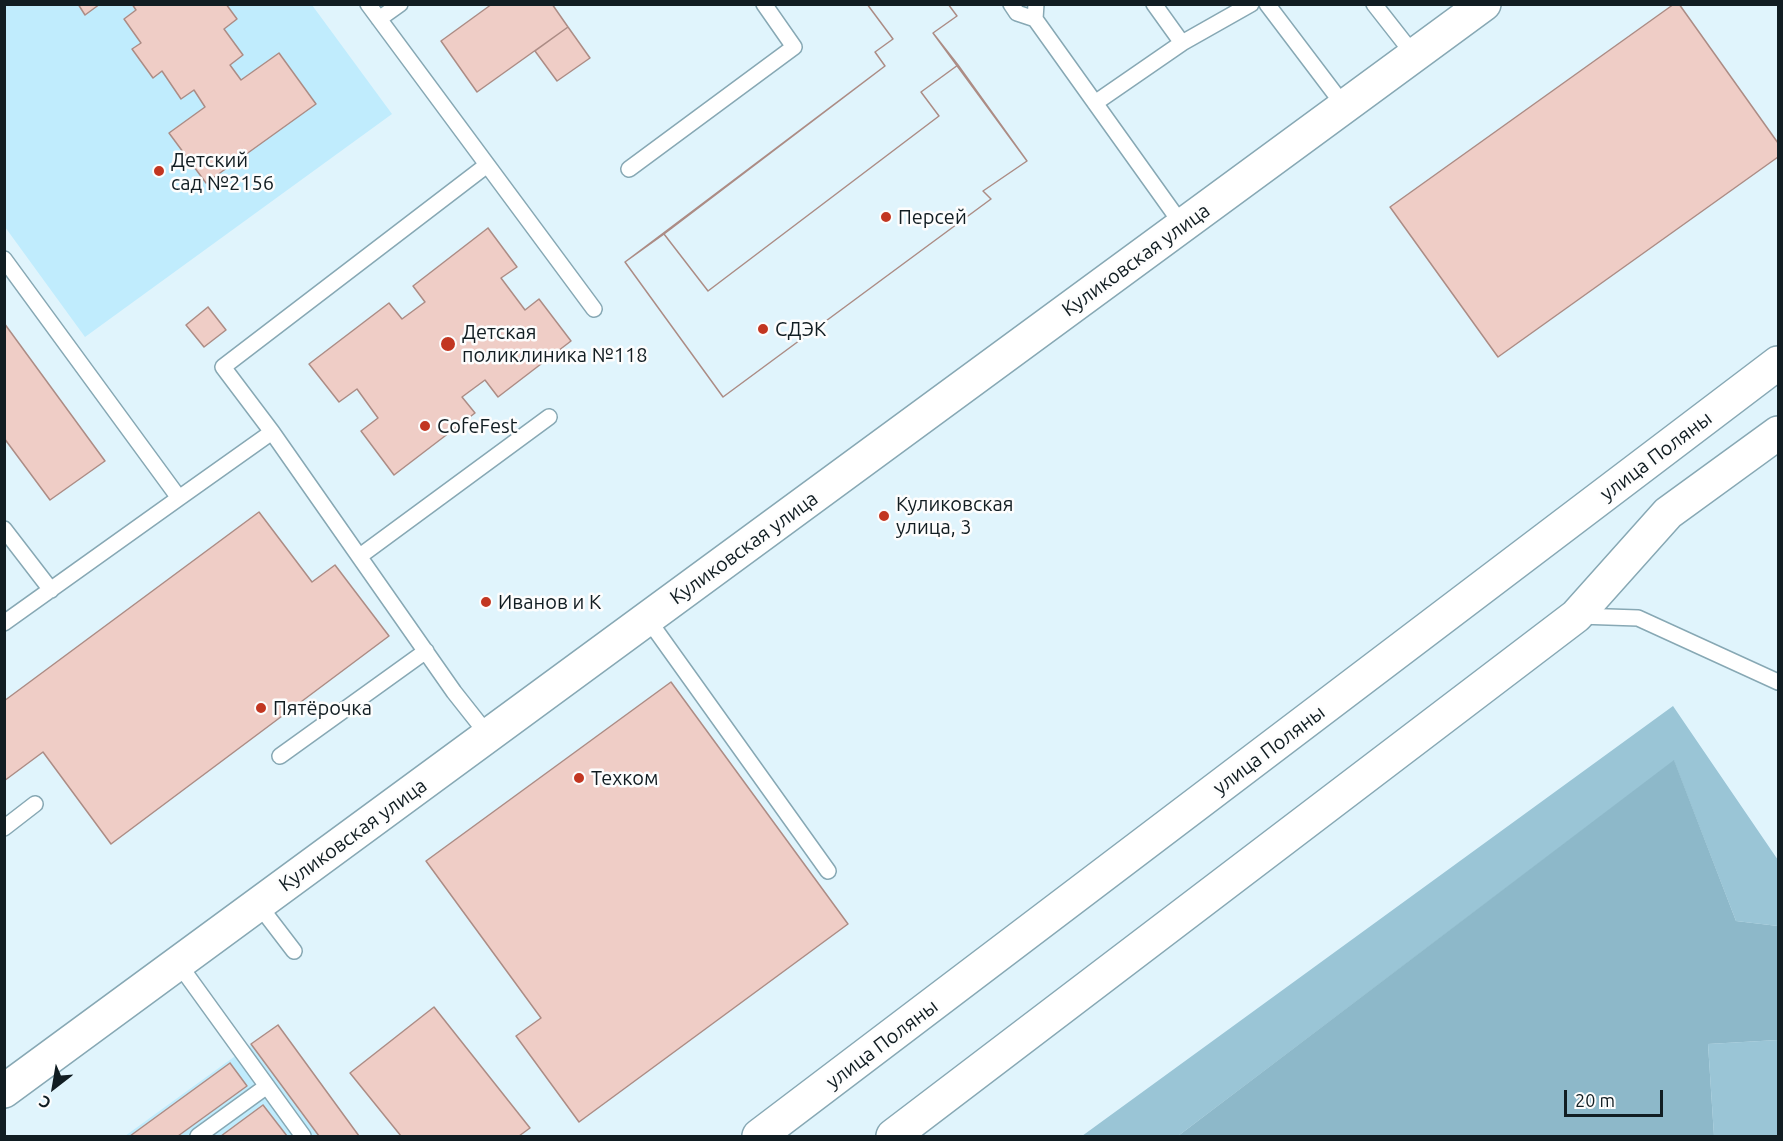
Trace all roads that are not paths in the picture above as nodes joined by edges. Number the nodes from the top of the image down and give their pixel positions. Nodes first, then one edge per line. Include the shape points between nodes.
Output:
1 (368, 4) edge
2 (400, 4) edge
3 (764, 4) edge
4 (1011, 4) edge
5 (1154, 4) edge
6 (1251, 4) edge
7 (1267, 4) edge
8 (1374, 4) edge
9 (1484, 4) edge
10 (1035, 12) edge
11 (379, 19) junction
12 (1182, 43) junction
13 (1414, 55) junction
14 (1095, 103) junction
15 (1345, 107) junction
16 (487, 165) junction
17 (629, 169) dead end
18 (1183, 226) junction
19 (4, 259) edge
20 (594, 309) dead end
21 (1779, 363) edge
22 (549, 417) dead end
23 (272, 432) junction
24 (1779, 433) edge
25 (179, 498) junction
26 (4, 529) edge
27 (360, 556) junction
28 (51, 590) junction
29 (1576, 616) junction
30 (647, 618) junction
31 (4, 623) edge
32 (426, 651) junction
33 (1779, 682) edge
34 (488, 735) junction
35 (280, 756) dead end
36 (35, 804) dead end
37 (4, 828) edge
38 (828, 871) dead end
39 (258, 904) junction
40 (294, 951) dead end
41 (178, 963) junction
42 (267, 1086) junction
43 (4, 1091) edge
44 (198, 1137) edge
45 (303, 1137) edge
46 (759, 1137) edge
47 (893, 1137) edge

1 - 11 lane
2 - 11 lane
3 - 17 lane via 794,47
4 - 10 lane via 1017,13
5 - 12 lane
6 - 12 lane
7 - 15 lane
8 - 13 lane
9 - 13 main road, Куликовская улица
10 - 14 lane
11 - 16 lane
12 - 14 lane
13 - 15 main road, Куликовская улица
14 - 18 lane
15 - 18 main road, Куликовская улица
16 - 20 lane
16 - 23 lane via 223,368
18 - 30 main road, Куликовская улица
19 - 25 lane
21 - 46 main road, улица Поляны
22 - 27 lane
23 - 25 lane
23 - 27 lane
24 - 29 main road via 1668,513
25 - 28 lane
26 - 28 lane
27 - 32 lane
28 - 31 lane
29 - 33 lane via 1638,618
29 - 47 main road
30 - 34 main road, Куликовская улица
30 - 38 lane
32 - 34 lane
32 - 35 lane
34 - 39 main road, Куликовская улица
36 - 37 lane
39 - 40 lane
39 - 41 main road, Куликовская улица
41 - 42 lane
41 - 43 main road, Куликовская улица
42 - 44 lane
42 - 45 lane

